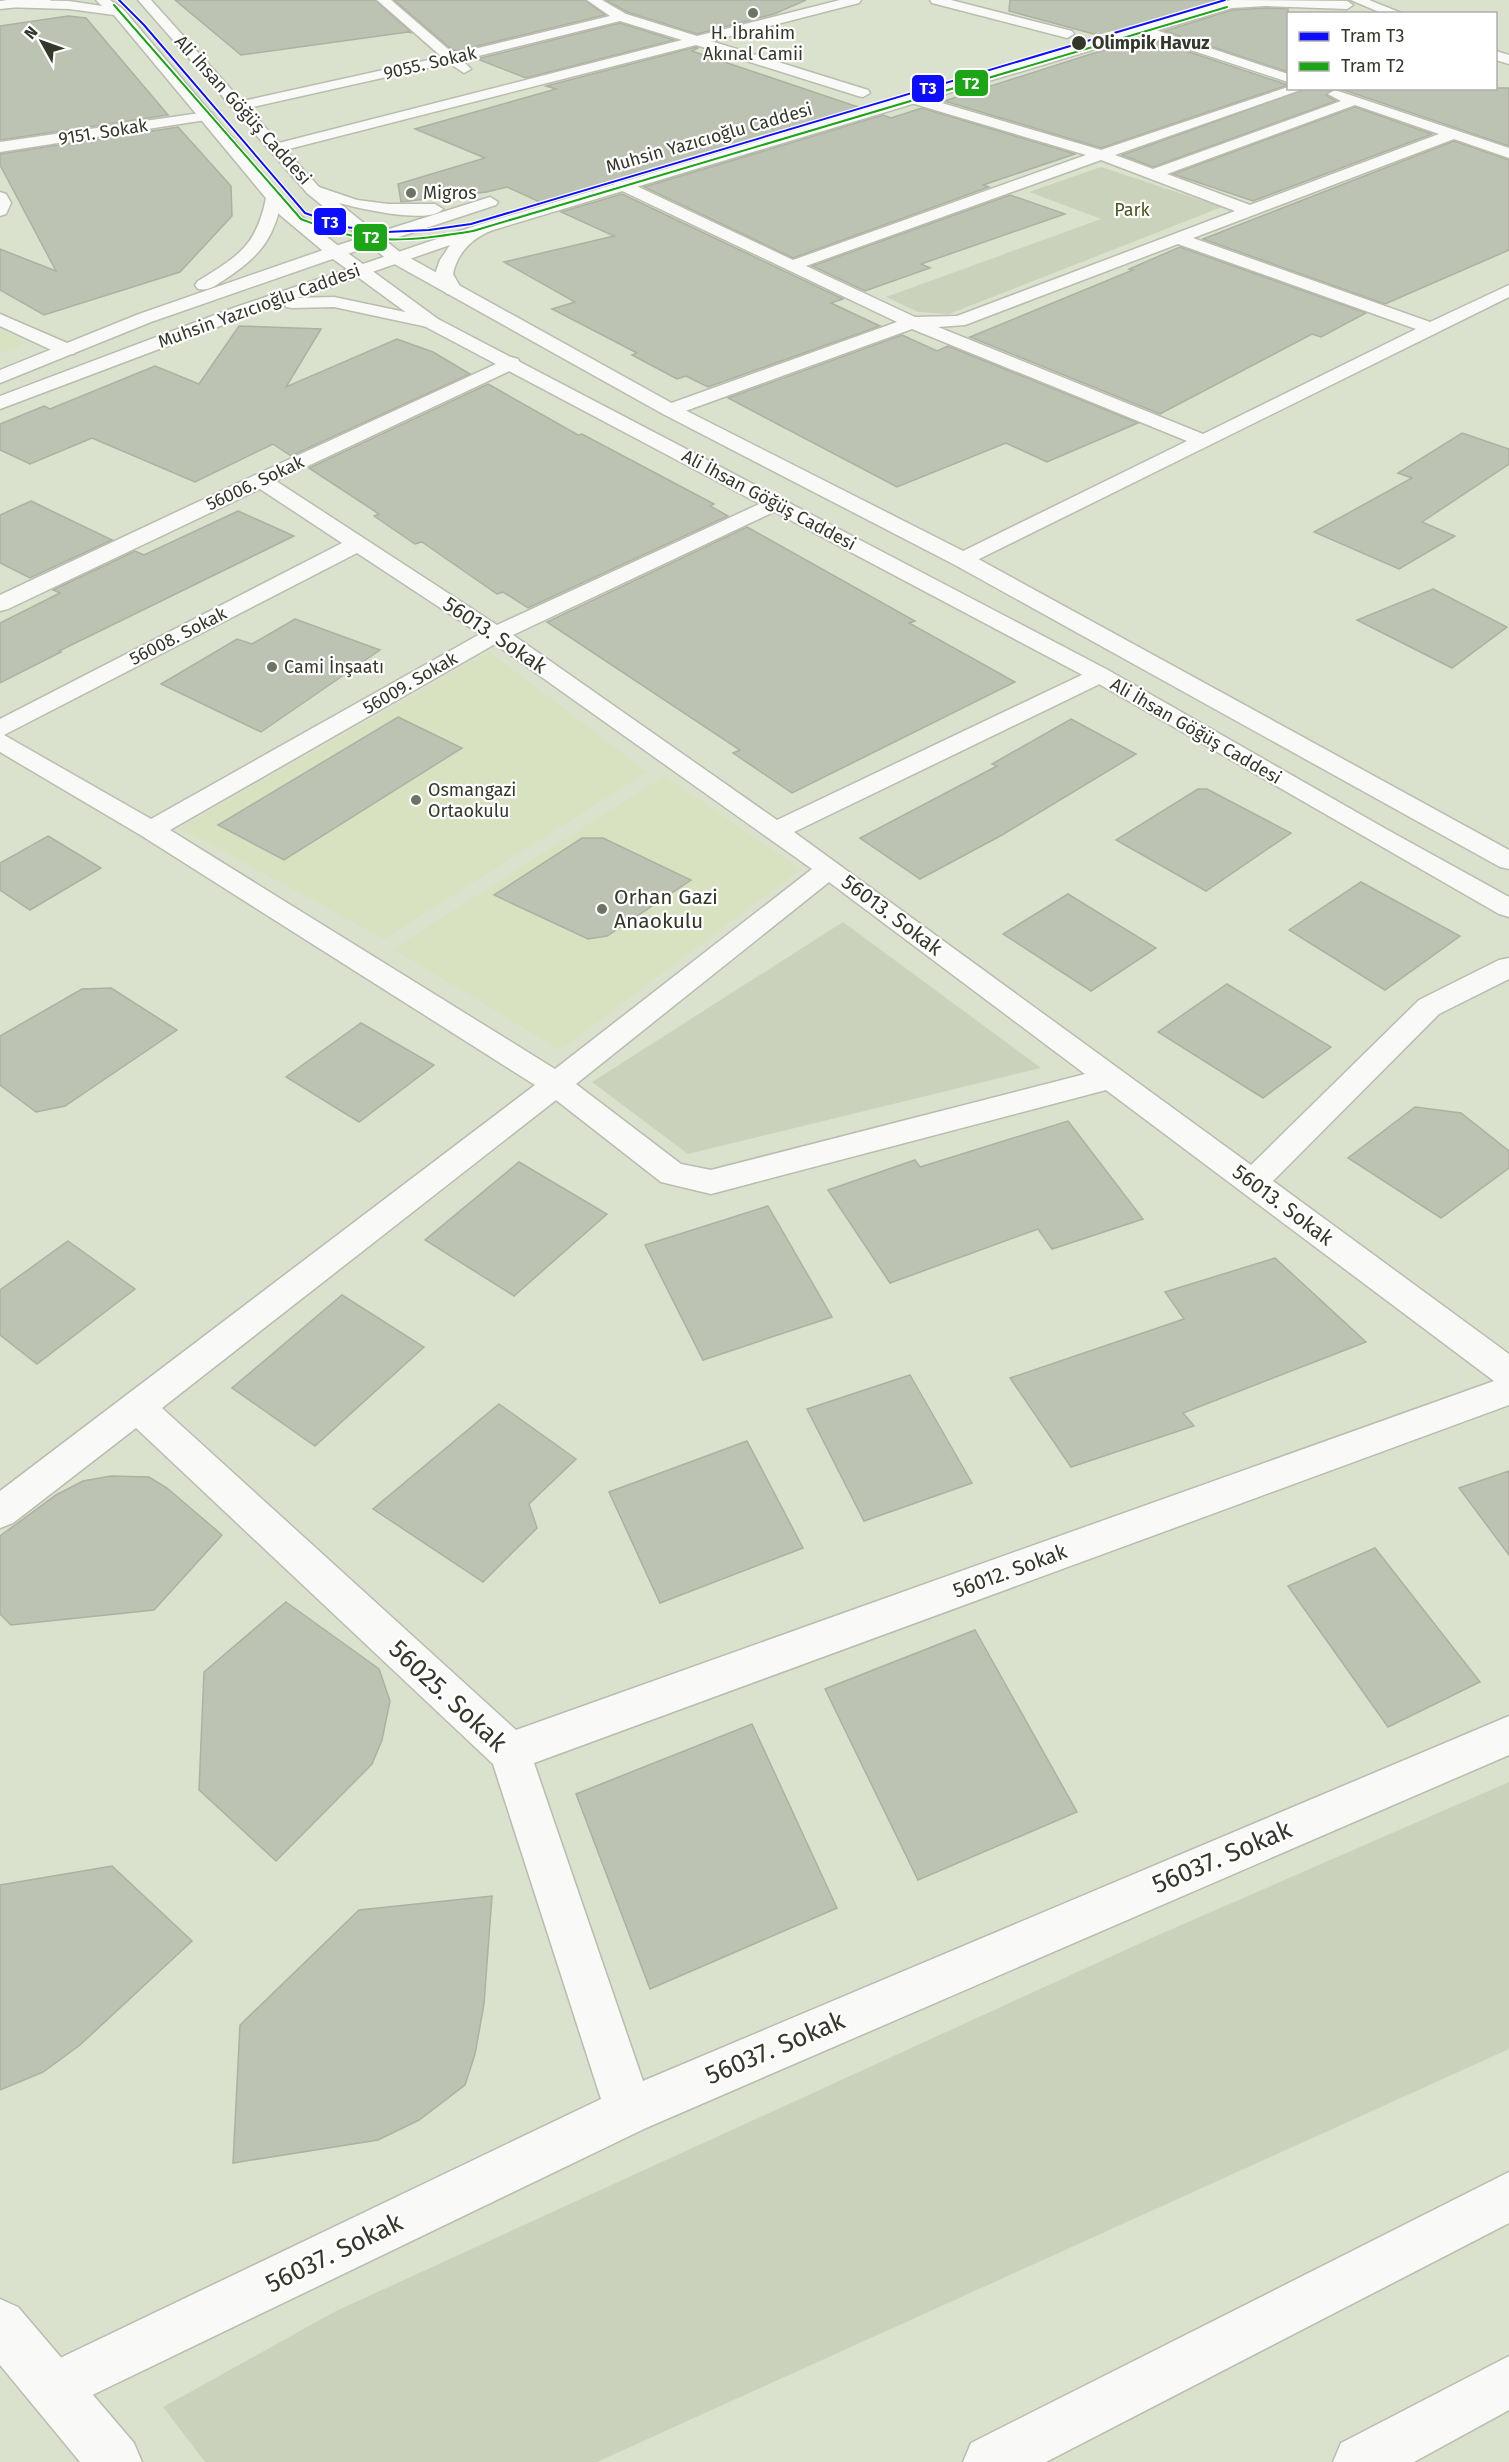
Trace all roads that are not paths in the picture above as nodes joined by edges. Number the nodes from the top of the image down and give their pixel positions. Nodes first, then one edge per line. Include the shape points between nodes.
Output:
1 (45, 0) edge
2 (383, 0) edge
3 (593, 0) edge
4 (855, 0) edge
5 (936, 0) edge
6 (1332, 0) edge
7 (147, 1) edge
8 (1237, 2) edge
9 (2, 3) edge
10 (1361, 4) edge
11 (110, 6) edge
12 (1391, 12) edge
13 (621, 17) junction
14 (1144, 30) junction
15 (698, 40) junction
16 (1033, 44) dead end
17 (450, 59) junction
18 (1287, 78) edge
19 (881, 88) dead end
20 (1293, 90) edge
21 (1324, 90) edge
22 (497, 92) junction
23 (863, 93) junction
24 (1362, 95) junction
25 (913, 99) junction
26 (830, 103) dead end
27 (239, 106) junction
28 (207, 116) junction
29 (1454, 134) junction
30 (0, 147) edge
31 (276, 148) junction
32 (1509, 153) edge
33 (1101, 155) junction
34 (1154, 174) junction
35 (622, 185) junction
36 (314, 190) junction
37 (0, 197) edge
38 (509, 197) dead end
39 (274, 198) junction
40 (488, 203) junction
41 (0, 211) edge
42 (1251, 211) junction
43 (487, 227) junction
44 (1179, 239) junction
45 (372, 240) junction
46 (335, 252) junction
47 (394, 257) junction
48 (791, 266) junction
49 (359, 270) junction
50 (453, 290) junction
51 (1509, 290) edge
52 (1485, 303) junction
53 (1509, 311) edge
54 (240, 313) junction
55 (145, 318) junction
56 (0, 319) edge
57 (432, 323) junction
58 (912, 323) junction
59 (1433, 329) junction
60 (67, 350) junction
61 (511, 363) junction
62 (0, 377) edge
63 (0, 403) edge
64 (670, 410) junction
65 (1204, 441) junction
66 (260, 480) junction
67 (775, 504) junction
68 (357, 544) junction
69 (963, 560) junction
70 (0, 604) edge
71 (496, 634) junction
72 (1100, 675) junction
73 (0, 729) edge
74 (0, 742) edge
75 (150, 830) junction
76 (775, 831) junction
77 (1509, 861) edge
78 (829, 869) junction
79 (1509, 908) edge
80 (1509, 968) edge
81 (1112, 1078) junction
82 (556, 1084) junction
83 (1253, 1182) junction
84 (1509, 1373) edge
85 (1509, 1390) edge
86 (136, 1406) junction
87 (0, 1512) edge
88 (1509, 1735) edge
89 (510, 1752) junction
90 (629, 2111) junction
91 (1509, 2197) edge
92 (0, 2325) edge
93 (1509, 2382) edge
94 (53, 2388) junction
95 (115, 2462) edge
96 (990, 2462) edge
97 (1360, 2462) edge

1 - 9 street
2 - 17 street
3 - 13 street
4 - 15 street
5 - 16 street via 1073,33
6 - 10 street
7 - 27 street, Ali İhsan Göğüş Caddesi
8 - 10 street, Muhsin Yazıcıoğlu Caddesi
8 - 14 street, Muhsin Yazıcıoğlu Caddesi
9 - 11 street
10 - 12 street
11 - 28 street, Ali İhsan Göğüş Caddesi
13 - 15 street
13 - 17 street, 9055. Sokak
14 - 18 street
14 - 25 street, Muhsin Yazıcıoğlu Caddesi
15 - 22 street
15 - 23 street
17 - 22 street
17 - 27 street, 9055. Sokak
19 - 23 street, Muhsin Yazıcıoğlu Caddesi
20 - 33 street
21 - 24 street via 1341,96
22 - 31 street
23 - 26 street, Muhsin Yazıcıoğlu Caddesi
24 - 29 street
24 - 34 street
25 - 33 street
25 - 35 street, Muhsin Yazıcıoğlu Caddesi
27 - 31 street, Ali İhsan Göğüş Caddesi
28 - 30 street, 9151. Sokak
28 - 39 street, Ali İhsan Göğüş Caddesi
29 - 32 street
29 - 42 street
31 - 36 street, Ali İhsan Göğüş Caddesi
33 - 34 street
33 - 48 street
34 - 42 street
35 - 43 street, Muhsin Yazıcıoğlu Caddesi
35 - 48 street
36 - 40 street via 368,208 407,211
36 - 45 street, Ali İhsan Göğüş Caddesi
37 - 41 street
38 - 40 street, Muhsin Yazıcıoğlu Caddesi
39 - 46 street, Ali İhsan Göğüş Caddesi
39 - 55 street via 264,237 242,260
40 - 45 street, Muhsin Yazıcıoğlu Caddesi
42 - 44 street
43 - 47 street, Muhsin Yazıcıoğlu Caddesi
43 - 50 street via 462,241 447,257 444,274
44 - 58 street via 959,321
44 - 59 street
45 - 46 street, Muhsin Yazıcıoğlu Caddesi
45 - 47 street, Ali İhsan Göğüş Caddesi
46 - 49 street, Ali İhsan Göğüş Caddesi
46 - 55 street, Muhsin Yazıcıoğlu Caddesi
47 - 49 street, Muhsin Yazıcıoğlu Caddesi
47 - 50 street, Ali İhsan Göğüş Caddesi
48 - 58 street
49 - 54 street, Muhsin Yazıcıoğlu Caddesi
49 - 57 street, Ali İhsan Göğüş Caddesi
50 - 64 street, Ali İhsan Göğüş Caddesi
51 - 52 street
52 - 53 street
52 - 59 street
54 - 57 street via 294,303 334,302
54 - 63 street, Muhsin Yazıcıoğlu Caddesi
55 - 60 street, Muhsin Yazıcıoğlu Caddesi
56 - 60 street
57 - 61 street, Ali İhsan Göğüş Caddesi
58 - 64 street
58 - 65 street
59 - 65 street
60 - 62 street, Muhsin Yazıcıoğlu Caddesi
61 - 66 street, 56006. Sokak
61 - 67 street, Ali İhsan Göğüş Caddesi
64 - 69 street, Ali İhsan Göğüş Caddesi
65 - 69 street
66 - 68 street, 56013. Sokak
66 - 70 street, 56006. Sokak
67 - 71 street, 56009. Sokak
67 - 72 street, Ali İhsan Göğüş Caddesi
68 - 71 street, 56013. Sokak
68 - 73 street, 56008. Sokak
69 - 77 street, Ali İhsan Göğüş Caddesi
71 - 75 street, 56009. Sokak
71 - 76 street, 56013. Sokak
72 - 76 street
72 - 79 street, Ali İhsan Göğüş Caddesi
74 - 75 street
75 - 82 street
76 - 78 street, 56013. Sokak
78 - 81 street, 56013. Sokak
78 - 82 street
80 - 83 street via 1429,1007
81 - 82 street via 711,1182 672,1174
81 - 83 street, 56013. Sokak
82 - 86 street
83 - 84 street, 56013. Sokak
85 - 89 street, 56012. Sokak
86 - 87 street
86 - 89 street, 56025. Sokak
88 - 90 street, 56037. Sokak
89 - 90 street, 56025. Sokak
90 - 94 street, 56037. Sokak
91 - 96 street
92 - 94 street
93 - 97 street
94 - 95 street

